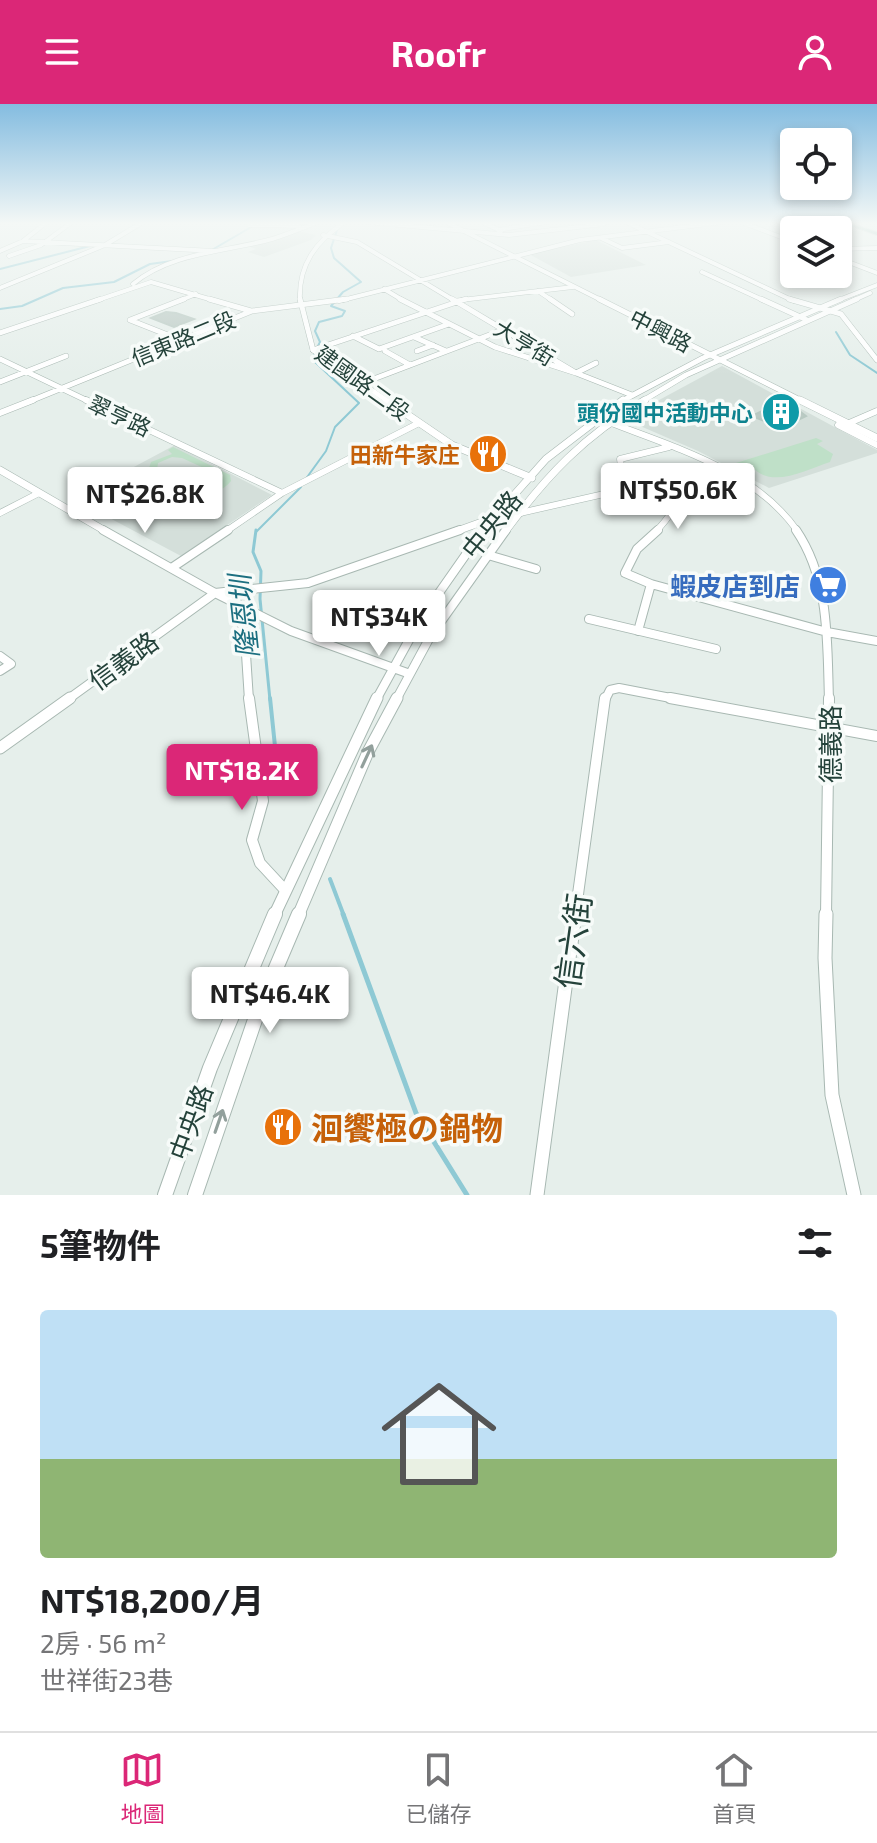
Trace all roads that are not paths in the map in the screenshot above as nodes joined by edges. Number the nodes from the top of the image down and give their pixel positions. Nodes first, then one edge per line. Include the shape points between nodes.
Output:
1 (37, 273) edge
2 (144, 273) edge
3 (303, 273) edge
4 (409, 273) edge
5 (448, 273) edge
6 (546, 273) edge
7 (549, 273) edge
8 (704, 273) edge
9 (736, 273) edge
10 (421, 280) junction
11 (573, 287) junction
12 (0, 288) edge
13 (877, 288) edge
14 (384, 289) junction
15 (537, 291) junction
16 (121, 292) junction
17 (197, 294) junction
18 (456, 300) junction
19 (299, 305) junction
20 (816, 309) junction
21 (252, 311) junction
22 (831, 311) junction
23 (422, 312) junction
24 (572, 314) dead end
25 (798, 317) junction
26 (807, 320) junction
27 (450, 324) junction
28 (505, 329) junction
29 (665, 330) junction
30 (0, 333) edge
31 (353, 336) junction
32 (414, 336) junction
33 (178, 339) junction
34 (479, 339) junction
35 (433, 345) junction
36 (866, 345) junction
37 (876, 346) edge
38 (313, 350) junction
39 (382, 350) junction
40 (417, 351) dead end
41 (446, 351) junction
42 (712, 354) junction
43 (66, 356) dead end
44 (722, 358) junction
45 (0, 359) edge
46 (877, 360) edge
47 (596, 363) dead end
48 (410, 365) junction
49 (26, 372) junction
50 (576, 373) junction
51 (0, 382) edge
52 (363, 383) junction
53 (61, 387) junction
54 (632, 395) junction
55 (877, 411) edge
56 (0, 413) edge
57 (596, 417) junction
58 (609, 421) junction
59 (850, 422) junction
60 (419, 423) junction
61 (838, 425) dead end
62 (877, 436) edge
63 (877, 445) edge
64 (670, 447) junction
65 (0, 470) edge
66 (715, 470) junction
67 (530, 477) junction
68 (542, 482) junction
69 (641, 486) junction
70 (39, 493) junction
71 (282, 493) junction
72 (0, 513) edge
73 (520, 513) junction
74 (493, 518) junction
75 (488, 555) junction
76 (173, 567) junction
77 (536, 569) dead end
78 (650, 585) junction
79 (215, 593) junction
80 (237, 603) junction
81 (589, 619) dead end
82 (638, 631) junction
83 (827, 632) junction
84 (877, 641) edge
85 (716, 649) dead end
86 (0, 656) edge
87 (392, 668) junction
88 (0, 671) edge
89 (410, 674) junction
90 (830, 727) junction
91 (877, 736) edge
92 (0, 748) edge
93 (285, 890) junction
94 (165, 1195) edge
95 (195, 1195) edge
96 (537, 1195) edge
97 (854, 1195) edge

1 - 12 street
2 - 16 street
3 - 19 street, 建國路二段
4 - 10 street, 大亨街
5 - 10 street, 信東路二段
6 - 11 street, 中興路
7 - 29 street, 中興路
8 - 25 street
9 - 20 street
10 - 14 street, 信東路二段
10 - 18 street, 大亨街
11 - 15 street
11 - 29 street, 中興路
13 - 20 street, 中央路
13 - 22 street, 中央路
14 - 19 street, 信東路二段
14 - 23 street
15 - 18 street
15 - 24 street
16 - 17 street via 156,282
16 - 30 street
17 - 21 street
17 - 33 street via 130,320
18 - 23 street
18 - 28 street, 大亨街
19 - 21 street, 信東路二段
19 - 38 street, 建國路二段
20 - 22 street
20 - 25 street, 中央路
21 - 33 street, 信東路二段
22 - 26 street, 中央路
22 - 36 street via 841,314
23 - 27 street
23 - 31 street
25 - 26 street
25 - 42 street, 中央路
26 - 44 street, 中央路
27 - 32 street
27 - 34 street
28 - 34 street
28 - 50 street, 大亨街
29 - 42 street, 中興路
31 - 38 street
31 - 39 street
32 - 35 street
32 - 39 street
33 - 53 street, 信東路二段
34 - 41 street
34 - 50 street
35 - 40 street
35 - 41 street
36 - 37 street
36 - 46 street
38 - 52 street, 建國路二段
39 - 48 street
41 - 48 street
42 - 44 street, 中興路
42 - 54 street, 中央路
43 - 49 street
44 - 58 street, 中央路
44 - 59 street, 中興路
45 - 49 street, 翠亨路
47 - 50 street
48 - 52 street
49 - 51 street
49 - 53 street, 翠亨路
50 - 54 street, 大亨街
52 - 60 street, 建國路二段
53 - 56 street, 信東路二段
53 - 71 street, 翠亨路
54 - 57 street, 中央路
55 - 59 street
57 - 58 street, 德義路
57 - 67 street, 中央路
58 - 64 street, 德義路
58 - 68 street, 中央路
59 - 62 street, 中興路
60 - 67 street, 建國路二段 via 452,445
60 - 71 street
61 - 63 street
64 - 66 street, 德義路
64 - 69 street via 620,459
65 - 70 street
66 - 69 street
66 - 78 street via 687,486 669,519 637,549 625,573
66 - 83 street, 德義路 via 764,494 793,525 820,578
67 - 68 street, 建國路二段
67 - 74 street, 中央路
68 - 73 street, 中央路
69 - 73 street
70 - 72 street
70 - 76 street
71 - 76 street
73 - 74 street
73 - 75 street, 中央路
74 - 79 street, 信義路 via 308,583
74 - 87 street, 中央路
75 - 77 street
75 - 89 street, 中央路
76 - 79 street
78 - 82 street
78 - 83 street
79 - 80 street
79 - 92 street, 信義路
80 - 87 street
80 - 93 street via 263,801 252,840 260,863
81 - 82 street
82 - 85 street
83 - 84 street
83 - 90 street, 德義路
86 - 88 street via 11,664
87 - 89 street
87 - 93 street, 中央路
95 -> 89 street, 中央路 via 259,1008 368,752
90 - 91 street
90 - 96 street, 信六街 via 619,688 605,696
90 - 97 street, 德義路 via 825,958 832,1095
93 - 94 street, 中央路 via 241,989

